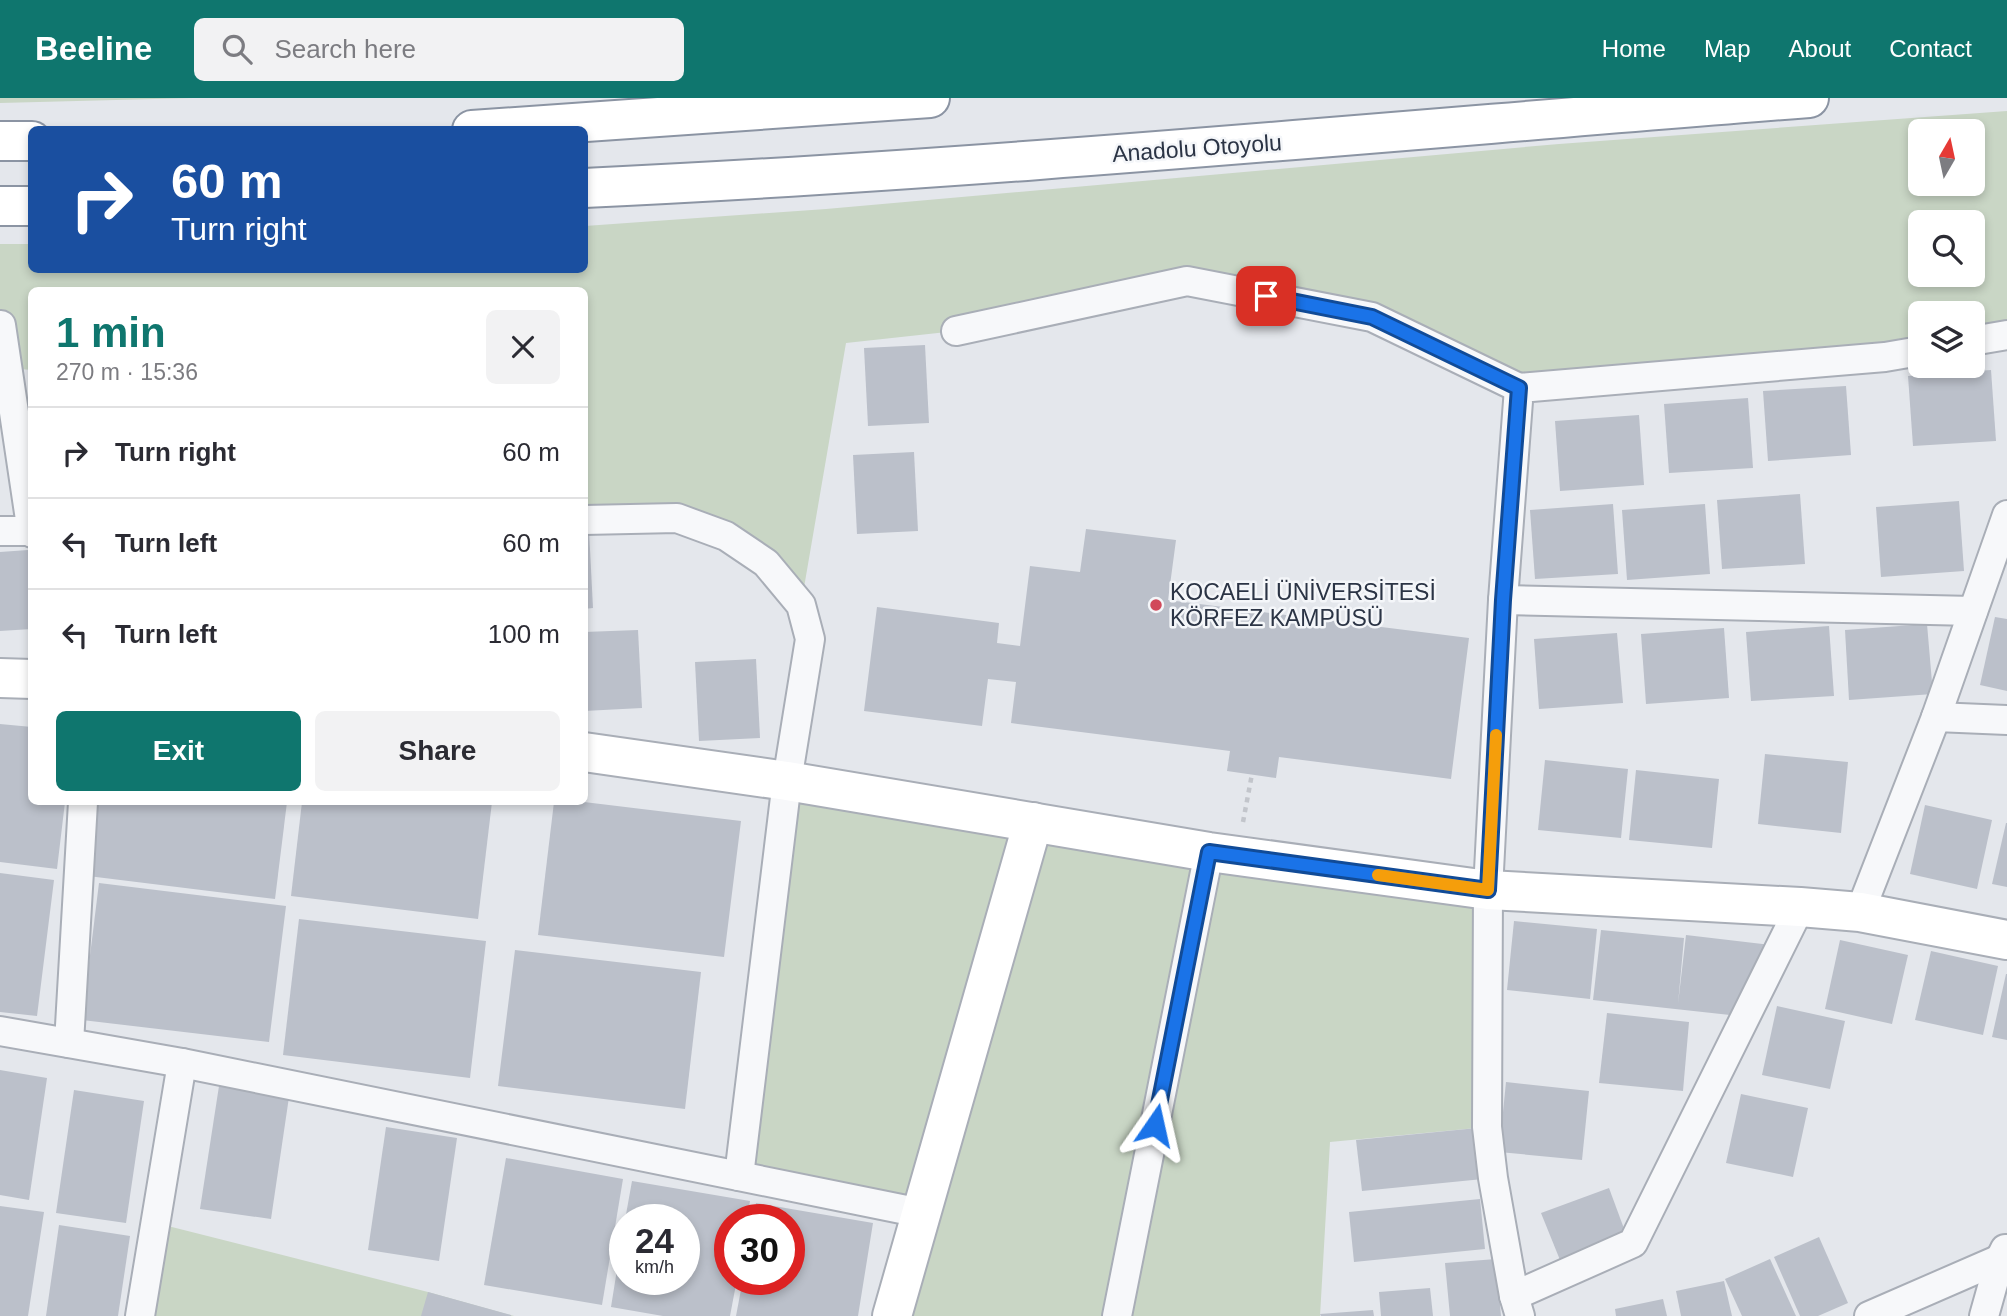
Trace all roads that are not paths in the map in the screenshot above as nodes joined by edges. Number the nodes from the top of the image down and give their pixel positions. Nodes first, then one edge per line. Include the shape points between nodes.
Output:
1 (930, 98) edge
2 (1809, 98) edge
3 (529, 126) edge
4 (0, 141) edge
5 (28, 141) edge
6 (588, 188) edge
7 (0, 206) edge
8 (28, 206) edge
9 (1, 325) edge
10 (956, 331) dead end
11 (2007, 335) edge
12 (1985, 339) edge
13 (1908, 353) edge
14 (1519, 388) junction
15 (28, 511) edge
16 (2007, 515) edge
17 (588, 520) edge
18 (0, 531) edge
19 (28, 532) edge
20 (1503, 600) junction
21 (1973, 611) junction
22 (0, 678) edge
23 (28, 679) edge
24 (1936, 718) junction
25 (2007, 720) edge
26 (588, 753) edge
27 (787, 781) junction
28 (83, 805) edge
29 (1033, 822) junction
30 (1209, 852) junction
31 (1488, 890) junction
32 (1800, 907) junction
33 (1860, 912) junction
34 (2007, 940) edge
35 (0, 1031) edge
36 (69, 1043) junction
37 (182, 1063) junction
38 (739, 1176) junction
39 (921, 1213) junction
40 (2003, 1252) edge
41 (1517, 1306) edge
42 (140, 1316) edge
43 (892, 1316) edge
44 (1117, 1316) edge
45 (1869, 1316) edge
46 (1984, 1316) edge

1 - 3 main road
2 - 6 main road, Anadolu Otoyolu via 1159,152
4 - 5 main road
7 - 8 main road
9 - 15 street
10 - 14 street via 1187,281 1372,317
11 - 12 street
13 - 14 street
14 - 20 street
16 - 21 street
17 - 27 street via 677,517 726,536 766,563 802,604 810,639
18 - 19 street
20 - 21 street
20 - 31 street
21 - 24 street
22 - 23 main road
24 - 25 street
24 - 33 street
26 - 27 main road
27 - 29 main road
27 - 38 street
28 - 36 street
29 - 30 main road
29 - 39 main road
30 - 31 main road
30 - 44 street
31 - 32 main road
31 - 41 street via 1488,1127
32 - 33 main road
32 - 41 street via 1633,1243
33 - 34 main road
35 - 36 street
36 - 37 street
37 - 38 street
37 - 42 street
38 - 39 street
39 - 43 main road
40 - 45 street
40 - 46 street

